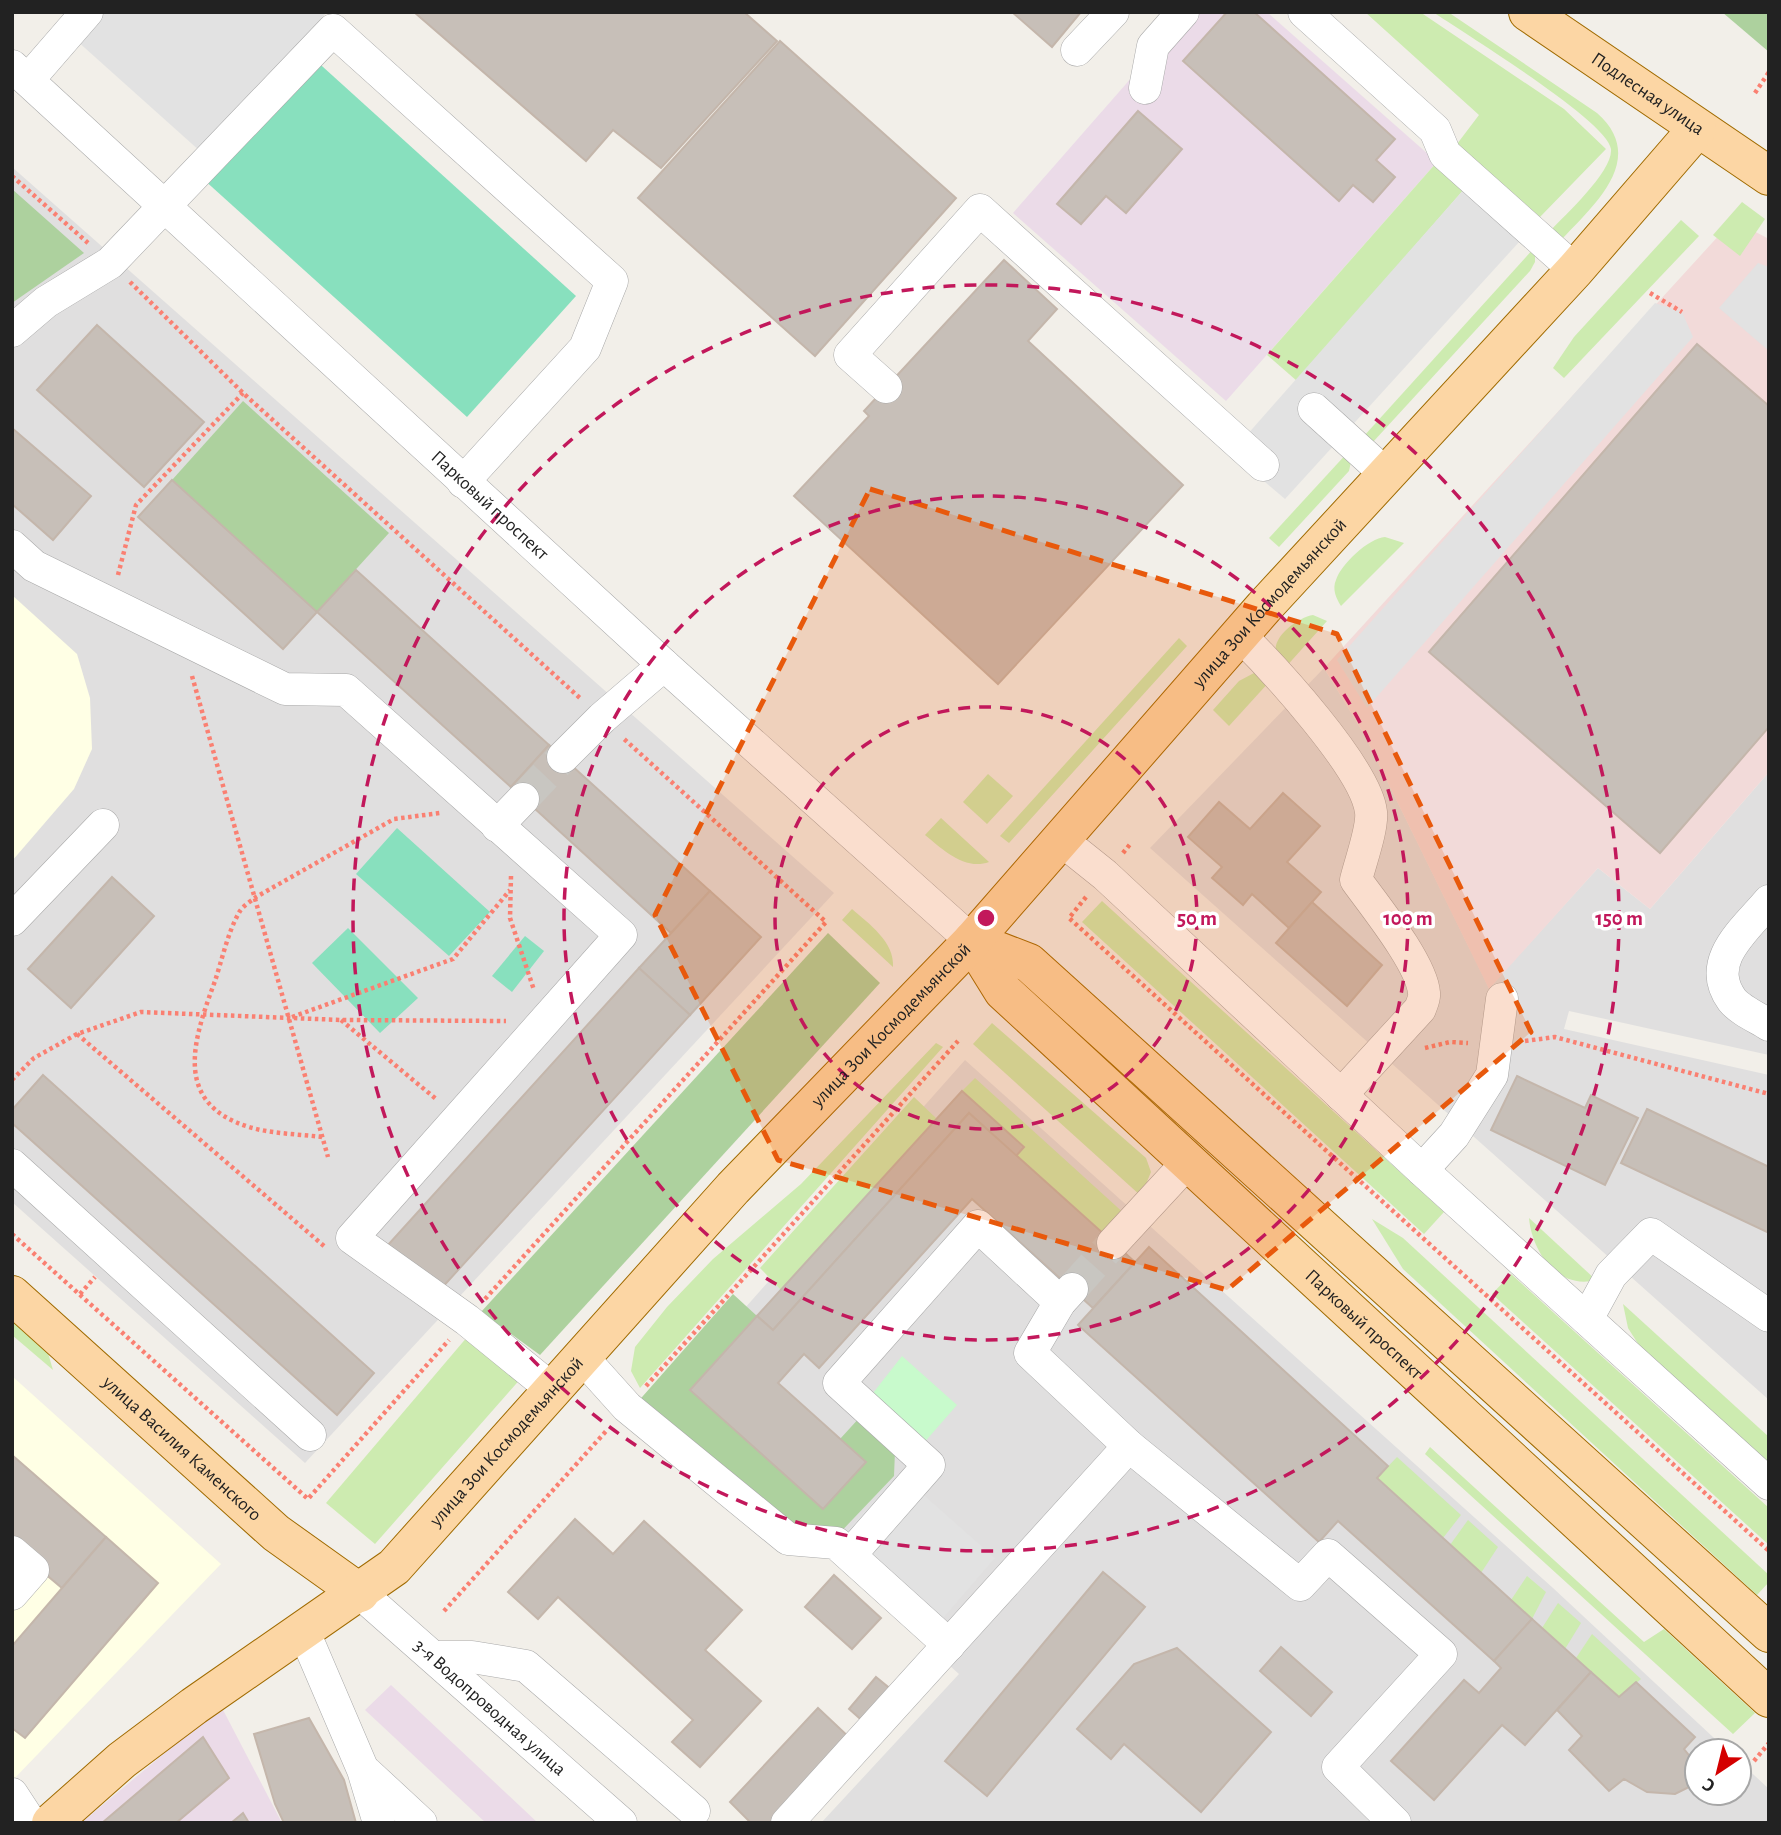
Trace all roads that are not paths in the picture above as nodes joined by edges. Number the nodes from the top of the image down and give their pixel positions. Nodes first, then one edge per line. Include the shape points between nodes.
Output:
1 (87, 12) edge
2 (1113, 12) edge
3 (1183, 12) edge
4 (1304, 12) edge
5 (1528, 12) edge
6 (1077, 50) dead end
7 (20, 74) edge
8 (1145, 88) dead end
9 (1698, 129) junction
10 (1769, 176) edge
11 (164, 207) junction
12 (1576, 270) junction
13 (12, 331) edge
14 (886, 387) dead end
15 (1314, 409) dead end
16 (1263, 465) dead end
17 (1388, 476) junction
18 (463, 482) junction
19 (12, 546) edge
20 (1240, 635) junction
21 (664, 665) junction
22 (563, 757) tunnel mouth
23 (523, 799) tunnel mouth
24 (495, 824) junction
25 (103, 825) dead end
26 (1060, 839) junction
27 (1769, 901) edge
28 (12, 919) edge
29 (972, 941) junction
30 (1502, 999) dead end
31 (1769, 1025) edge
32 (1341, 1095) junction
33 (1187, 1163) junction
34 (12, 1165) edge
35 (1422, 1170) junction
36 (1113, 1243) tunnel mouth
37 (12, 1295) edge
38 (1769, 1316) edge
39 (1587, 1319) junction
40 (582, 1357) junction
41 (553, 1390) junction
42 (310, 1435) dead end
43 (1129, 1446) junction
44 (1769, 1484) edge
45 (12, 1552) edge
46 (850, 1555) junction
47 (360, 1592) junction
48 (12, 1594) edge
49 (304, 1632) junction
50 (1769, 1633) edge
51 (949, 1646) junction
52 (434, 1657) junction
53 (1769, 1698) edge
54 (363, 1770) junction
55 (12, 1794) edge
56 (694, 1811) dead end
57 (31, 1823) edge
58 (51, 1823) edge
59 (379, 1823) edge
60 (421, 1823) edge
61 (621, 1823) edge
62 (787, 1823) edge
63 (1395, 1823) edge

1 - 7 street
2 - 6 street
3 - 8 street via 1153,46
4 - 12 street via 1435,131 1445,154
5 - 9 main road, Подлесная улица
7 - 11 street, Парковый проспект
9 - 10 main road, Подлесная улица
9 - 12 main road, улица Зои Космодемьянской
11 - 13 street via 110,263 46,302
11 - 18 street, Парковый проспект
11 - 18 street via 333,30 612,281 585,348
12 - 17 main road, улица Зои Космодемьянской
14 - 16 street via 850,355 980,210
15 - 17 street
17 - 20 main road, улица Зои Космодемьянской
18 - 21 street, Парковый проспект
19 - 24 street via 34,566 285,689 346,690
20 - 26 main road, улица Зои Космодемьянской
20 - 32 street via 1283,679 1366,793 1371,814 1356,880 1415,968 1425,995 1420,1009
21 - 22 street
21 - 29 street, Парковый проспект
23 - 24 street
24 - 41 street via 621,935 352,1238 467,1320
25 - 28 street
26 - 29 main road, улица Зои Космодемьянской
26 - 32 street via 1105,875
27 - 31 street via 1723,958 1722,979 1733,1001
29 - 33 main road, Парковый проспект via 1003,991
29 - 40 main road, улица Зои Космодемьянской via 733,1188
29 - 50 main road, Парковый проспект via 1028,962
30 - 35 street via 1492,1075 1454,1135
32 - 35 street
33 - 36 street
33 - 53 main road, Парковый проспект
34 - 42 street
35 - 39 street
37 - 47 main road, улица Василия Каменского via 276,1533
38 - 39 street via 1651,1234 1611,1275
39 - 44 street
40 - 41 main road, улица Зои Космодемьянской
40 - 46 street via 627,1407 788,1539 836,1543
41 - 47 main road, улица Зои Космодемьянской via 403,1557
43 - 46 street via 1030,1353 1066,1295 978,1226 839,1383 929,1465
43 - 51 street
43 - 63 street via 1300,1585 1328,1555 1441,1654 1338,1767
45 - 48 street via 33,1570
46 - 51 street
47 - 49 main road, улица Зои Космодемьянской
47 - 52 street, 3-я Водопроводная улица
49 - 54 street
49 - 58 main road, улица Зои Космодемьянской via 132,1752
51 - 62 street
52 - 56 street via 472,1657 526,1666
52 - 61 street, 3-я Водопроводная улица
54 - 59 street
54 - 60 street
55 - 57 street

